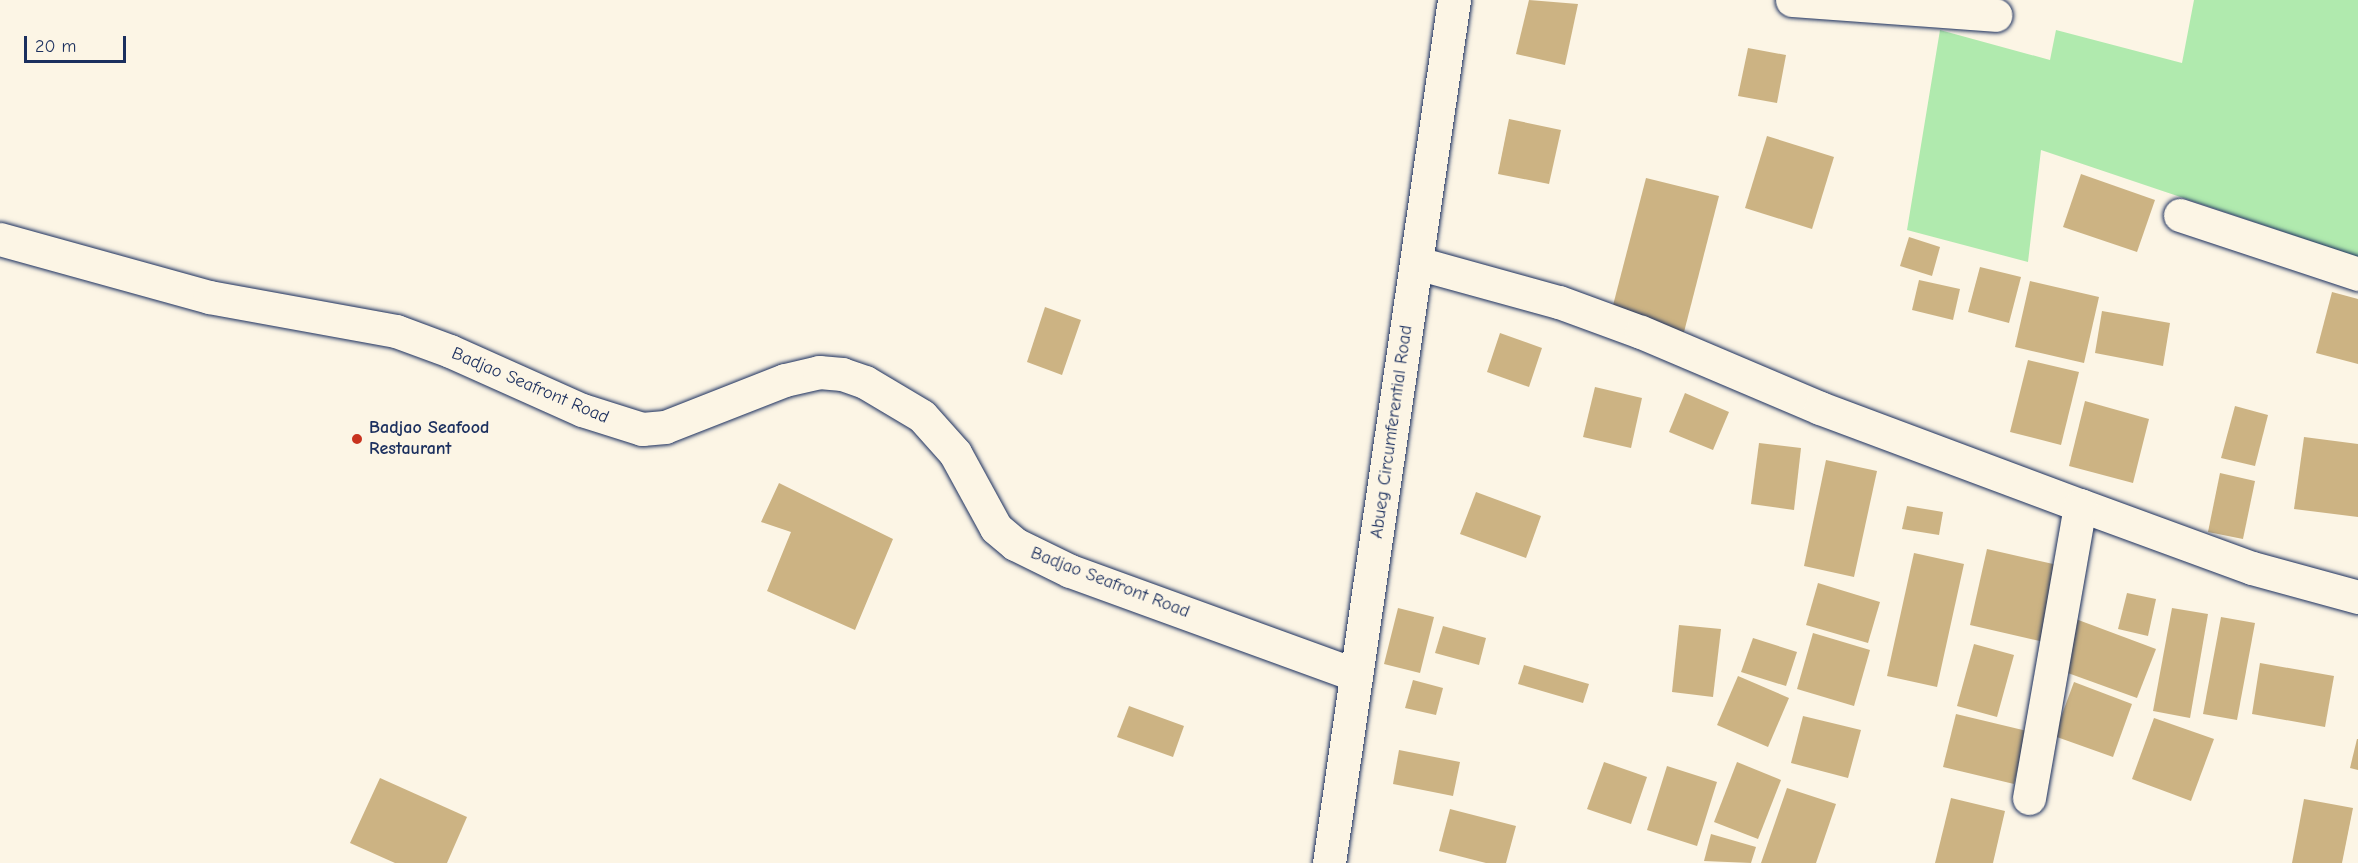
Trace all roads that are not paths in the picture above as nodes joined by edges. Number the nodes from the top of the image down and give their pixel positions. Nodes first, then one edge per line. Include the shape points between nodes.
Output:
1 (1454, 0) edge
2 (1792, 0) edge
3 (1995, 15) dead end
4 (2180, 215) dead end
5 (0, 239) edge
6 (1418, 263) junction
7 (2358, 274) edge
8 (2080, 505) junction
9 (2358, 597) edge
10 (1356, 675) junction
11 (2029, 798) dead end
12 (1329, 863) edge

1 - 6 street, Abueg Circumferential Road
2 - 3 street
4 - 7 street
5 - 10 street, Badjao Seafront Road via 209,297 396,331 582,410 642,429 665,427 785,380 819,372 842,374 865,382 922,416 956,453 996,528 1015,544 1070,571
6 - 8 street via 1559,302 1641,332 1820,408
6 - 10 street, Abueg Circumferential Road
8 - 9 street via 2252,568
8 - 11 street
10 - 12 street, Abueg Circumferential Road

